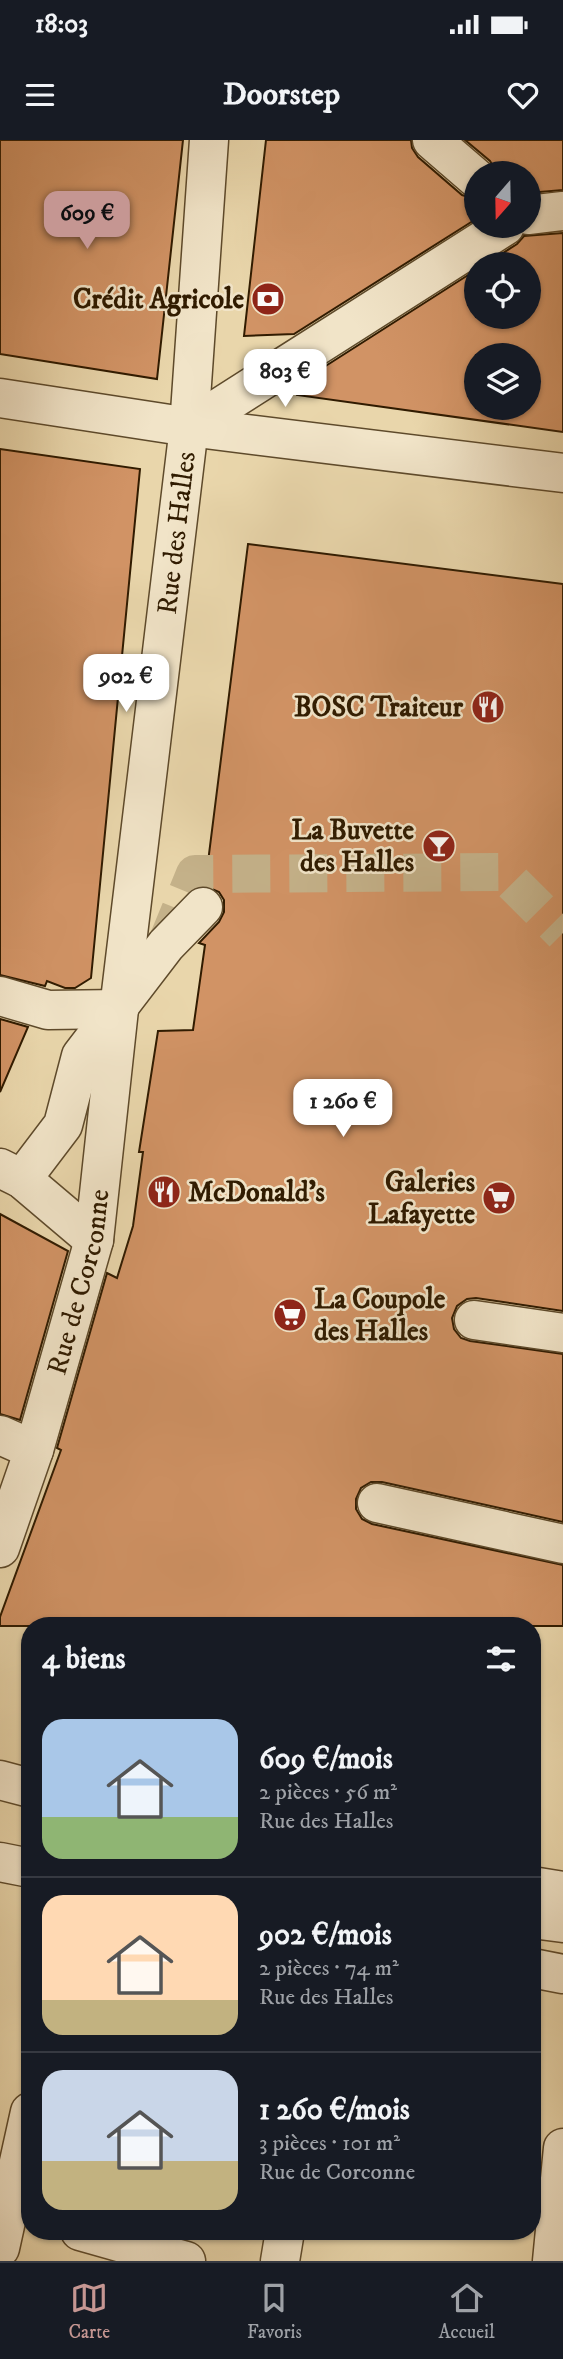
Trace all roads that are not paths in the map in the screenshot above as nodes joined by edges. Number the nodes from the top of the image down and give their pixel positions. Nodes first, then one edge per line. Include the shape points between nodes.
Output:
1 (209, 140) edge
2 (432, 140) edge
3 (464, 168) edge
4 (563, 211) edge
5 (541, 214) edge
6 (486, 238) edge
7 (0, 398) edge
8 (189, 427) junction
9 (563, 473) edge
10 (202, 907) dead end
11 (0, 996) edge
12 (119, 1009) junction
13 (11, 1174) edge
14 (94, 1240) junction
15 (474, 1320) dead end
16 (563, 1332) edge
17 (0, 1435) edge
18 (34, 1450) junction
19 (377, 1503) dead end
20 (563, 1544) edge
21 (0, 1548) edge
22 (0, 1757) edge
23 (21, 1761) edge
24 (0, 1780) edge
25 (21, 1786) edge
26 (0, 1862) edge
27 (541, 1864) edge
28 (21, 1866) edge
29 (563, 1868) edge
30 (541, 1887) edge
31 (563, 1891) edge
32 (541, 1920) edge
33 (563, 1923) edge
34 (541, 1970) edge
35 (563, 1974) edge
36 (563, 2148) edge
37 (21, 2165) edge
38 (13, 2212) edge
39 (112, 2240) edge
40 (284, 2240) edge
41 (0, 2248) edge
42 (186, 2261) edge
43 (280, 2261) edge
44 (552, 2261) edge

1 - 8 street, Rue des Halles
2 - 3 street
4 - 5 street
6 - 8 street
7 - 8 street
8 - 9 street
8 - 12 street, Rue des Halles
10 - 12 street via 166,945
11 - 12 street via 48,1010
12 - 13 street via 81,1056 63,1125
12 - 14 street, Rue de Corconne
13 - 14 street
14 - 18 street, Rue de Corconne
15 - 16 street
17 - 18 street
18 - 21 street, Rue de Corconne
19 - 20 street
22 - 23 street
24 - 25 street
26 - 28 street
27 - 29 street
30 - 31 street
32 - 33 street
34 - 35 street
36 - 44 street
37 - 38 street
38 - 41 street
39 - 42 street
40 - 43 street

